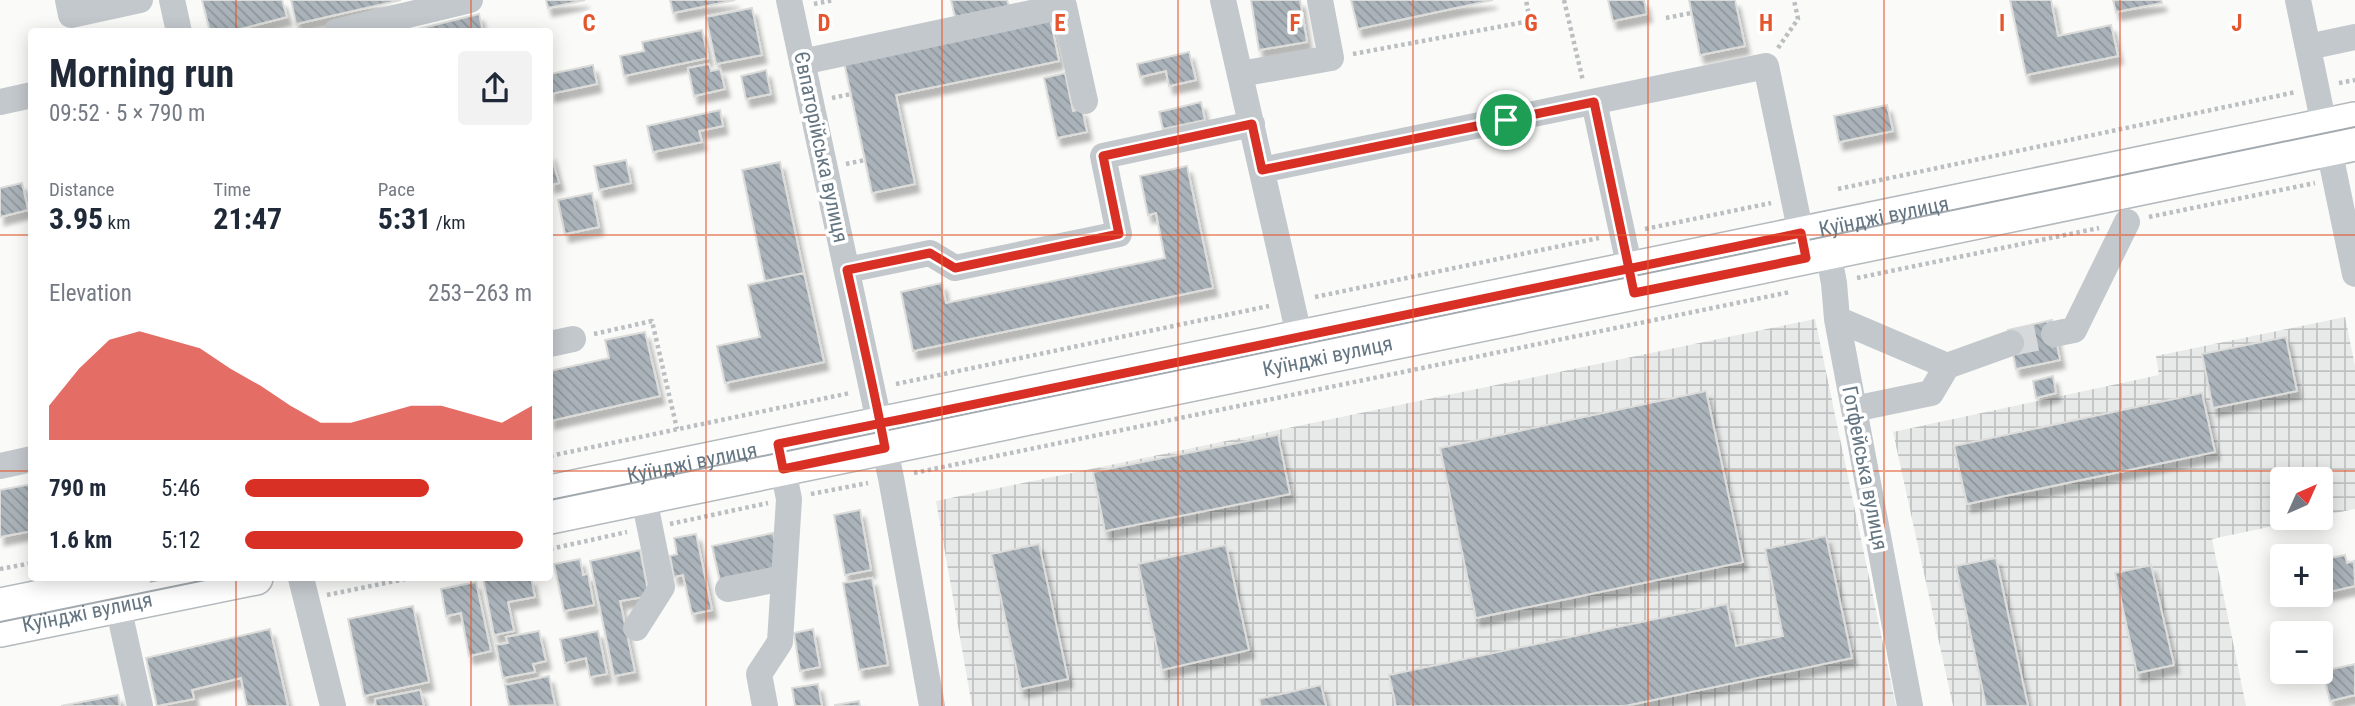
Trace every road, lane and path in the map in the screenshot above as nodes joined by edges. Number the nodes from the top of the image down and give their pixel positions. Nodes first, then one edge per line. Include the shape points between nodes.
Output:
1 (68, 0) edge
2 (140, 0) edge
3 (172, 0) edge
4 (470, 0) edge
5 (789, 0) edge
6 (1223, 0) edge
7 (1320, 0) edge
8 (1526, 0) edge
9 (1564, 0) edge
10 (1794, 0) edge
11 (2298, 0) edge
12 (1691, 13) dead end
13 (1666, 18) dead end
14 (177, 28) edge
15 (353, 28) edge
16 (2355, 37) edge
17 (2308, 47) junction
18 (1331, 58) junction
19 (802, 62) junction
20 (1766, 66) junction
21 (1240, 74) junction
22 (2355, 80) edge
23 (2316, 88) junction
24 (28, 96) edge
25 (1084, 101) dead end
26 (0, 102) edge
27 (1591, 102) junction
28 (1252, 124) junction
29 (2341, 134) edge
30 (1262, 170) junction
31 (1838, 189) dead end
32 (1771, 202) dead end
33 (2127, 222) dead end
34 (1622, 233) junction
35 (1814, 243) junction
36 (847, 270) junction
37 (2355, 274) edge
38 (1632, 281) junction
39 (1790, 292) dead end
40 (1315, 297) dead end
41 (1270, 306) dead end
42 (1837, 319) junction
43 (2054, 334) tunnel mouth
44 (561, 341) edge
45 (2011, 343) tunnel mouth
46 (1303, 349) junction
47 (1947, 366) junction
48 (896, 384) dead end
49 (850, 393) dead end
50 (1854, 409) junction
51 (677, 429) junction
52 (882, 435) junction
53 (553, 455) edge
54 (28, 460) edge
55 (0, 466) edge
56 (783, 471) junction
57 (913, 473) dead end
58 (868, 482) dead end
59 (553, 492) edge
60 (644, 500) junction
61 (553, 516) edge
62 (553, 547) edge
63 (28, 564) edge
64 (0, 569) edge
65 (784, 578) junction
66 (219, 581) edge
67 (302, 581) edge
68 (395, 581) edge
69 (121, 589) edge
70 (728, 589) dead end
71 (326, 595) dead end
72 (1, 621) edge
73 (636, 628) dead end
74 (140, 706) edge
75 (333, 706) edge
76 (765, 706) edge
77 (932, 706) edge
78 (1910, 706) edge

1 - 2 street via 71,15
3 - 14 street
4 - 15 street
5 - 19 street, Євпаторійська вулиця
6 - 21 street
7 - 18 street
8 - 18 path via 1530,21
9 - 27 path
10 - 20 path via 1798,19
11 - 17 street
12 - 13 path
16 - 17 street
17 - 23 street
18 - 21 street
19 - 25 street via 1064,6
19 - 36 street, Євпаторійська вулиця
20 - 27 street
20 - 35 street, Готфейська вулиця
21 - 28 street
22 - 23 path
23 - 29 street
23 - 31 path
24 - 26 street
27 - 30 street
27 - 34 street
28 - 30 street
28 - 36 street via 1103,156 1119,234 955,268 930,253
29 - 35 main road, Куїнджі вулиця
29 - 37 street
30 - 46 street
32 - 34 path
33 - 43 street via 2074,330
34 - 38 street
34 - 40 path
35 - 38 main road, Куїнджі вулиця
35 - 42 street, Готфейська вулиця
36 - 52 street, Євпаторійська вулиця
38 - 46 main road, Куїнджі вулиця
39 - 57 path
41 - 48 path
42 - 47 street
42 - 50 street, Готфейська вулиця
44 - 51 path via 652,321
45 - 47 street
46 - 52 main road, Куїнджі вулиця
47 - 50 street via 1931,393
49 - 51 path
50 - 78 street, Готфейська вулиця
51 - 53 path
52 - 56 main road, Куїнджі вулиця
52 - 77 street, Євпаторійська вулиця
54 - 55 street
56 - 58 path
56 - 60 main road, Куїнджі вулиця
56 - 60 path
56 - 65 street
59 - 60 main road, Куїнджі вулиця
60 - 61 main road, Куїнджі вулиця
60 - 62 path
60 - 73 street via 663,587
63 - 64 path
65 - 70 street
65 - 76 street via 780,642 760,674
66 - 69 main road, Куїнджі вулиця
67 - 75 street
68 - 71 path
69 - 72 main road, Куїнджі вулиця
69 - 74 street

